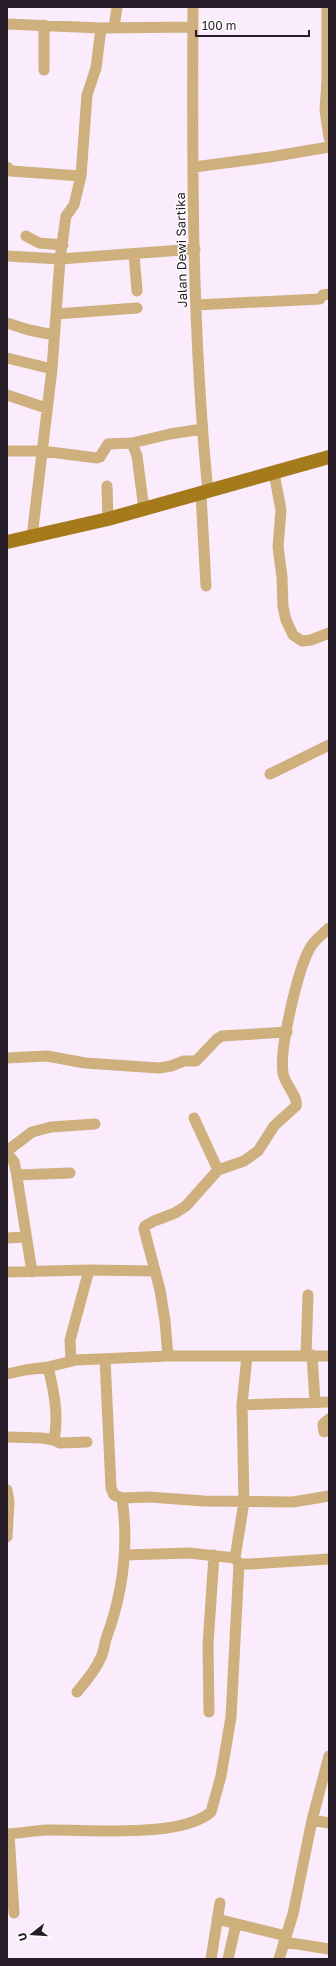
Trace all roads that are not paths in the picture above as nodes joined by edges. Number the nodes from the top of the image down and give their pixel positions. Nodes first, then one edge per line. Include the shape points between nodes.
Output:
1 (117, 7) edge
2 (193, 7) edge
3 (327, 7) edge
4 (7, 24) edge
5 (44, 25) junction
6 (101, 28) junction
7 (114, 28) junction
8 (193, 28) junction
9 (44, 70) dead end
10 (327, 110) edge
11 (329, 138) edge
12 (329, 146) edge
13 (7, 167) edge
14 (194, 167) junction
15 (81, 176) junction
16 (26, 236) dead end
17 (63, 245) junction
18 (195, 249) junction
19 (134, 254) junction
20 (7, 256) edge
21 (60, 259) junction
22 (137, 291) dead end
23 (329, 294) edge
24 (196, 305) junction
25 (137, 308) dead end
26 (56, 314) junction
27 (7, 323) edge
28 (54, 335) junction
29 (7, 358) edge
30 (52, 369) junction
31 (7, 396) edge
32 (46, 408) junction
33 (202, 429) junction
34 (132, 443) junction
35 (7, 451) edge
36 (42, 451) junction
37 (329, 457) edge
38 (274, 473) junction
39 (107, 486) dead end
40 (205, 493) junction
41 (144, 509) junction
42 (108, 519) junction
43 (32, 537) junction
44 (7, 542) edge
45 (206, 586) dead end
46 (329, 633) edge
47 (329, 745) edge
48 (270, 774) dead end
49 (329, 928) edge
50 (287, 1032) junction
51 (7, 1058) edge
52 (194, 1118) dead end
53 (95, 1124) dead end
54 (7, 1152) edge
55 (218, 1170) junction
56 (70, 1173) dead end
57 (17, 1175) junction
58 (26, 1237) junction
59 (7, 1238) edge
60 (89, 1270) junction
61 (155, 1271) junction
62 (7, 1272) edge
63 (32, 1272) junction
64 (308, 1295) dead end
65 (309, 1355) junction
66 (168, 1356) junction
67 (247, 1356) junction
68 (329, 1356) edge
69 (105, 1359) junction
70 (71, 1361) junction
71 (48, 1367) junction
72 (7, 1374) edge
73 (315, 1402) junction
74 (329, 1402) edge
75 (242, 1405) junction
76 (329, 1419) edge
77 (324, 1432) dead end
78 (7, 1437) edge
79 (54, 1440) junction
80 (87, 1442) dead end
81 (7, 1490) edge
82 (329, 1496) edge
83 (122, 1498) junction
84 (244, 1502) junction
85 (7, 1537) edge
86 (126, 1555) junction
87 (214, 1555) junction
88 (329, 1559) edge
89 (237, 1561) junction
90 (77, 1692) dead end
91 (209, 1712) dead end
92 (329, 1756) edge
93 (312, 1820) junction
94 (329, 1823) edge
95 (8, 1834) edge
96 (220, 1903) dead end
97 (14, 1913) dead end
98 (217, 1919) junction
99 (236, 1924) junction
100 (285, 1939) junction
101 (329, 1949) edge
102 (211, 1959) edge
103 (228, 1959) edge
104 (279, 1959) edge

1 - 7 street
2 - 8 street, Jalan Dewi Sartika
3 - 10 street
4 - 5 street
5 - 6 street
5 - 9 street
6 - 7 street
6 - 15 street via 96,68 87,95
7 - 8 street
8 - 14 street, Jalan Dewi Sartika
10 - 11 street
12 - 14 street
13 - 15 street via 11,171
14 - 18 street, Jalan Dewi Sartika
15 - 17 street via 76,200 66,216
16 - 17 street via 39,243
17 - 21 street
18 - 19 street
18 - 24 street, Jalan Dewi Sartika
19 - 21 street
19 - 22 street
20 - 21 street
21 - 26 street
23 - 24 street via 323,295 320,299
24 - 33 street, Jalan Dewi Sartika
25 - 26 street
26 - 28 street
27 - 28 street
28 - 30 street
29 - 30 street
30 - 32 street
31 - 32 street
32 - 36 street
33 - 34 street
33 - 40 street, Jalan Dewi Sartika
34 - 36 street via 108,444 97,458
34 - 41 street via 137,456
35 - 36 street
36 - 43 street
37 - 38 main road
38 - 40 main road
38 - 46 street via 281,510 278,547 286,620 298,640 311,640
39 - 42 street
40 - 41 main road
40 - 45 street, Jalan Dewi Sartika
41 - 42 main road
42 - 43 main road
43 - 44 main road
47 - 48 street
49 - 50 street via 310,947 302,968
50 - 51 street via 222,1036 196,1061 184,1061 159,1068 85,1064 48,1056
50 - 55 street via 282,1070 296,1099 296,1106 274,1126 258,1151 244,1161
52 - 55 street
53 - 54 street via 51,1127 32,1132
54 - 57 street via 14,1162
55 - 61 street via 186,1206 145,1226
56 - 57 street
57 - 58 street
58 - 59 street
58 - 63 street
60 - 61 street
60 - 63 street
60 - 70 street via 70,1340
61 - 66 street via 166,1321
62 - 63 street
64 - 65 street
65 - 67 street
65 - 68 street
65 - 73 street
66 - 67 street
66 - 69 street
67 - 75 street
69 - 70 street
69 - 83 street via 111,1488 114,1494
70 - 71 street
71 - 72 street
71 - 79 street via 56,1413
73 - 74 street
73 - 75 street
75 - 84 street
76 - 77 street via 323,1424
78 - 79 street
79 - 80 street via 60,1443
81 - 85 street
82 - 84 street via 293,1502
83 - 84 street
83 - 86 street
84 - 89 street
86 - 87 street
86 - 90 street via 102,1656
87 - 89 street
87 - 91 street via 208,1645
88 - 89 street
89 - 95 street via 231,1717 221,1776 211,1812 198,1821 128,1832 45,1830
92 - 93 street
93 - 94 street
93 - 100 street via 293,1914
95 - 97 street
96 - 98 street
98 - 99 street
98 - 102 street
99 - 100 street
99 - 103 street
100 - 101 street
100 - 104 street

